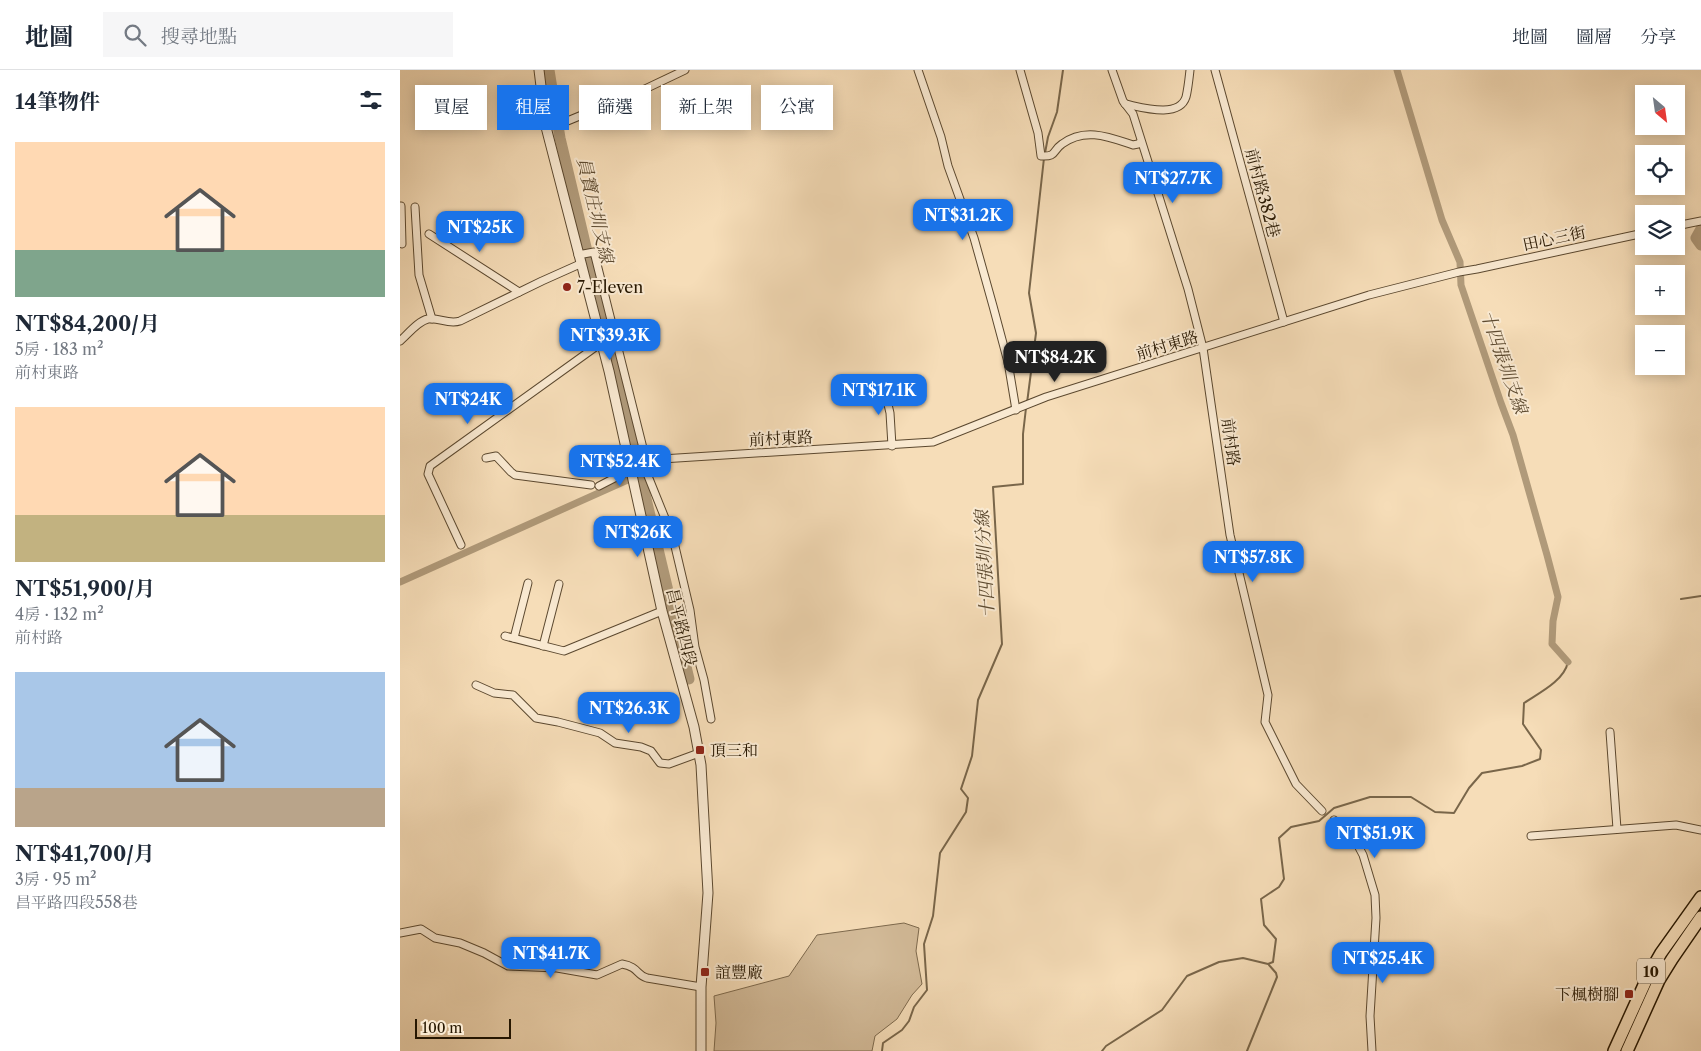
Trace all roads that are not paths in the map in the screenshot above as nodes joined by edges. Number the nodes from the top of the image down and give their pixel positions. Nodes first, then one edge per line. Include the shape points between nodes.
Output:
1 (538, 70) edge
2 (685, 70) edge
3 (918, 70) edge
4 (1020, 70) edge
5 (1112, 70) edge
6 (1190, 70) edge
7 (1214, 70) edge
8 (540, 85) edge
9 (1125, 104) junction
10 (569, 120) edge
11 (547, 130) edge
12 (1141, 142) junction
13 (401, 206) edge
14 (415, 207) dead end
15 (1701, 221) edge
16 (1685, 224) edge
17 (429, 234) dead end
18 (1635, 235) edge
19 (401, 239) edge
20 (579, 260) junction
21 (1459, 272) joint
22 (519, 292) junction
23 (432, 319) junction
24 (1284, 322) junction
25 (400, 341) edge
26 (601, 343) junction
27 (1203, 348) junction
28 (884, 383) dead end
29 (1016, 410) junction
30 (892, 446) junction
31 (486, 458) dead end
32 (646, 460) junction
33 (630, 470) junction
34 (591, 485) dead end
35 (599, 486) dead end
36 (461, 545) dead end
37 (528, 583) dead end
38 (559, 584) dead end
39 (662, 611) junction
40 (505, 636) dead end
41 (514, 638) junction
42 (543, 646) junction
43 (476, 685) dead end
44 (711, 719) dead end
45 (1610, 732) dead end
46 (699, 753) junction
47 (1322, 811) dead end
48 (1334, 820) dead end
49 (1617, 830) junction
50 (1701, 830) edge
51 (1531, 836) dead end
52 (1701, 897) edge
53 (1701, 917) edge
54 (400, 933) edge
55 (702, 987) junction
56 (701, 1051) edge
57 (1372, 1051) edge
58 (1614, 1051) edge
59 (1627, 1051) edge

1 - 8 street, 昌平路四段
2 - 10 street
3 - 29 street via 974,238 1008,362
4 - 12 street via 1038,133 1041,156 1050,156 1061,145 1087,134 1133,145
5 - 9 street, 前村路
6 - 9 street via 1186,99 1174,110
7 - 24 street, 前村路382巷
9 - 12 street, 前村路 via 1132,114
11 - 20 street, 昌平路四段
12 - 27 street, 前村路 via 1188,289
13 - 19 street
14 - 23 street via 418,275
15 - 16 street
17 - 22 street
18 - 21 street, 田心三街
20 - 22 street
20 - 26 street, 昌平路四段
20 - 32 street via 594,252
21 - 24 street, 前村東路
22 - 23 street via 453,324
23 - 25 street via 422,322
24 - 27 street, 前村東路
26 - 33 street, 昌平路四段
26 - 36 street via 430,466 428,474
27 - 29 street, 前村東路 via 1046,397
27 - 47 street, 前村路 via 1230,535 1268,695 1265,722 1296,784
28 - 30 street
29 - 30 street, 前村東路 via 932,442
30 - 32 street, 前村東路
31 - 34 street via 496,456 515,475
32 - 44 street via 648,476 673,538
33 - 35 street
33 - 39 street, 昌平路四段
37 - 41 street
38 - 42 street
39 - 42 street via 564,651
39 - 46 street, 昌平路四段
40 - 41 street
41 - 42 street
43 - 46 street via 494,693 513,695 536,718 600,733 615,743 646,748 660,763 669,764
45 - 49 street
46 - 55 street, 昌平路四段 via 708,893
48 - 57 street via 1353,836 1374,895
49 - 50 street via 1676,825
49 - 51 street
52 - 58 main road, 10 via 1649,974
53 - 59 main road, 10 via 1659,980
54 - 55 street via 421,929 435,938 468,946 508,966 557,968 596,975 622,964 635,968 642,977
55 - 56 street, 昌平路四段

